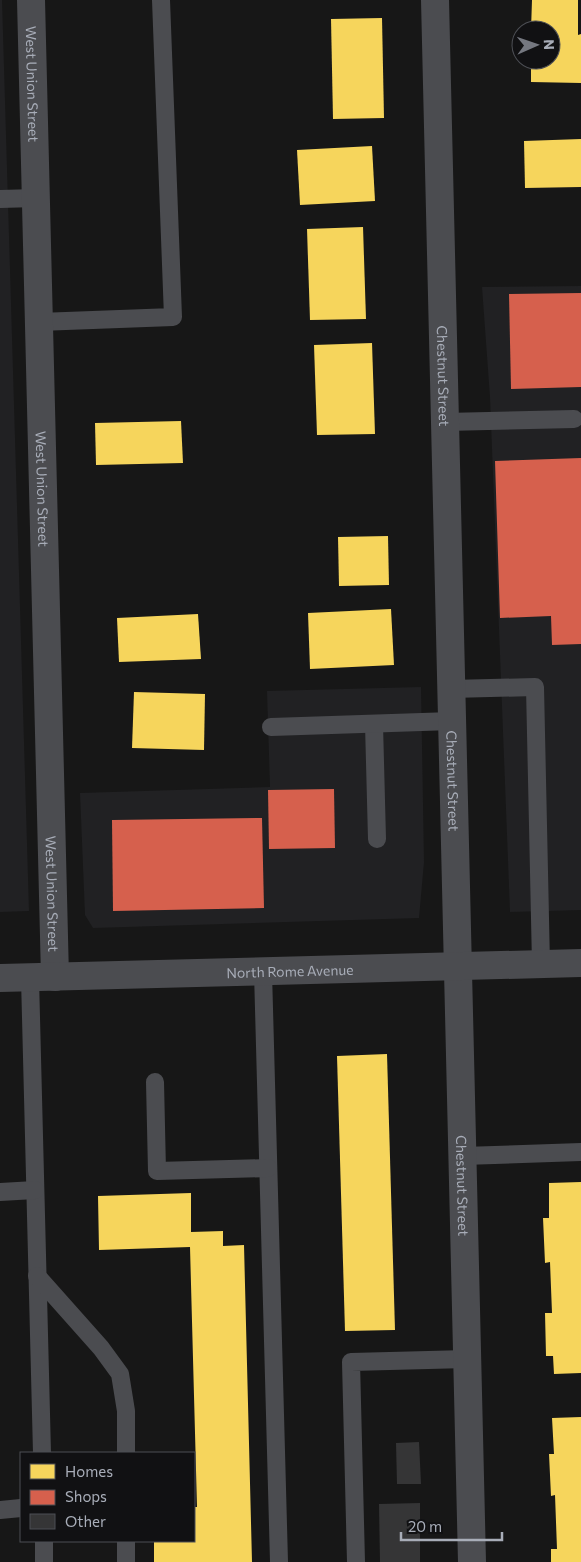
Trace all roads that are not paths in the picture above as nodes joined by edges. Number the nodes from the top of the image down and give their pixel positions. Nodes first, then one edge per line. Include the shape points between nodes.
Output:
1 (31, 0) edge
2 (161, 0) edge
3 (435, 0) edge
4 (36, 198) junction
5 (0, 199) edge
6 (39, 322) junction
7 (574, 419) dead end
8 (445, 422) junction
9 (451, 688) junction
10 (452, 721) junction
11 (374, 724) junction
12 (271, 727) dead end
13 (377, 839) dead end
14 (581, 963) edge
15 (541, 964) junction
16 (458, 967) junction
17 (263, 972) junction
18 (42, 977) junction
19 (0, 978) edge
20 (155, 1082) dead end
21 (581, 1152) edge
22 (462, 1156) junction
23 (268, 1168) junction
24 (35, 1190) junction
25 (0, 1192) edge
26 (37, 1276) junction
27 (467, 1360) junction
28 (42, 1452) edge
29 (126, 1452) edge
30 (20, 1508) edge
31 (0, 1510) edge
32 (44, 1542) edge
33 (126, 1542) edge
34 (44, 1562) edge
35 (126, 1562) edge
36 (279, 1562) edge
37 (356, 1562) edge
38 (472, 1562) edge

1 - 4 street, West Union Street
2 - 6 lane via 174,317
3 - 8 street, Chestnut Street
4 - 5 lane
4 - 6 street, West Union Street
6 - 18 street, West Union Street
7 - 8 lane
8 - 9 street, Chestnut Street
9 - 10 street, Chestnut Street
9 - 15 lane via 535,687
10 - 11 lane
10 - 16 street, Chestnut Street
11 - 12 lane
11 - 13 lane
14 - 15 street, North Rome Avenue
15 - 16 street, North Rome Avenue
16 - 17 street, North Rome Avenue
16 - 22 street, Chestnut Street
17 - 18 street, North Rome Avenue
17 - 23 lane
18 - 19 street, North Rome Avenue
18 - 24 lane
20 - 23 lane via 157,1171
21 - 22 lane
22 - 27 street, Chestnut Street
23 - 36 lane
24 - 25 lane
24 - 26 lane
26 - 28 lane
26 - 29 lane via 120,1374 126,1411
27 - 37 lane via 351,1362
27 - 38 street, Chestnut Street
30 - 31 lane
32 - 34 lane
33 - 35 lane

